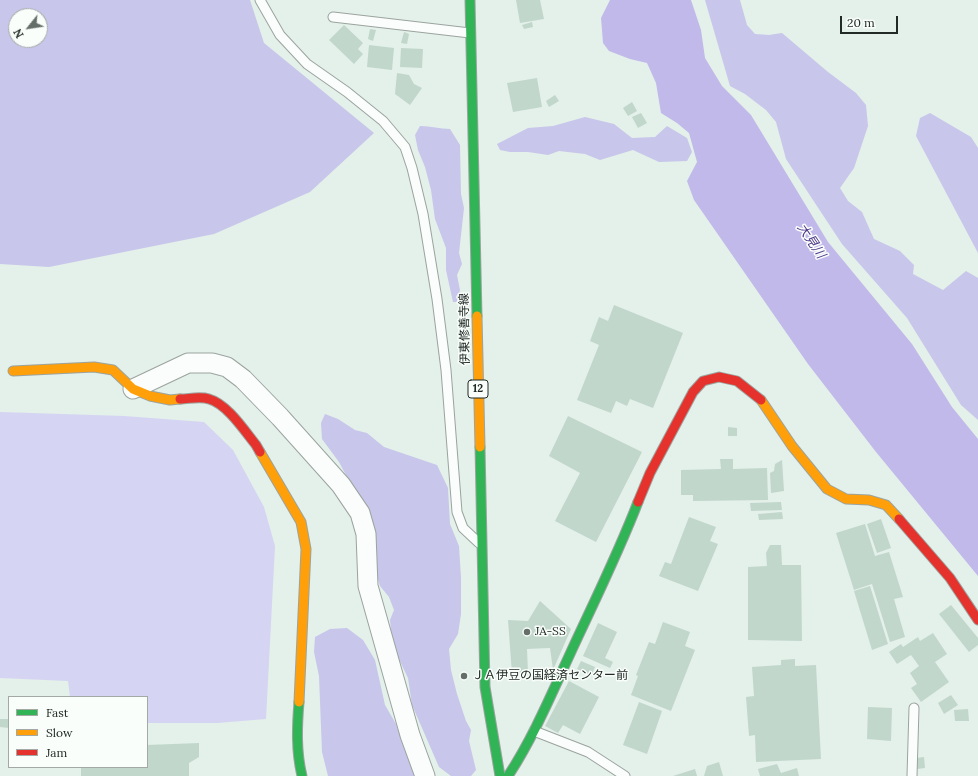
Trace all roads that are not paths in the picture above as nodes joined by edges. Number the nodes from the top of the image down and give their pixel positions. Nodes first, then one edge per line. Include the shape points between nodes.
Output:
1 (260, 0) edge
2 (470, 0) edge
3 (333, 17) dead end
4 (470, 33) junction
5 (13, 371) dead end
6 (133, 389) junction
7 (482, 545) junction
8 (978, 620) edge
9 (914, 708) dead end
10 (534, 731) junction
11 (302, 776) edge
12 (425, 776) edge
13 (500, 776) edge
14 (508, 776) edge
15 (625, 776) edge
16 (912, 776) edge

1 - 7 lane via 280,35 307,64 348,92 383,121 405,147 423,214 437,299 446,370 457,512 463,528
2 - 4 street, 伊東修善寺線 / 12
3 - 4 lane
4 - 7 street, 伊東修善寺線 / 12
5 - 6 street via 94,367 113,370
6 - 11 street via 170,400 209,399 225,408 256,445 301,522 306,549 297,736
6 - 12 street via 188,363 212,363 227,367 280,417 340,485 360,513 366,534 368,586 410,735
7 - 13 street, 伊東修善寺線 / 12 via 485,687
8 - 10 street via 950,578 886,505 869,500 846,499 827,489 792,446 759,398 737,381 718,377 704,381 693,392 650,473 624,536
9 - 16 lane
10 - 14 street
10 - 15 lane via 588,752

